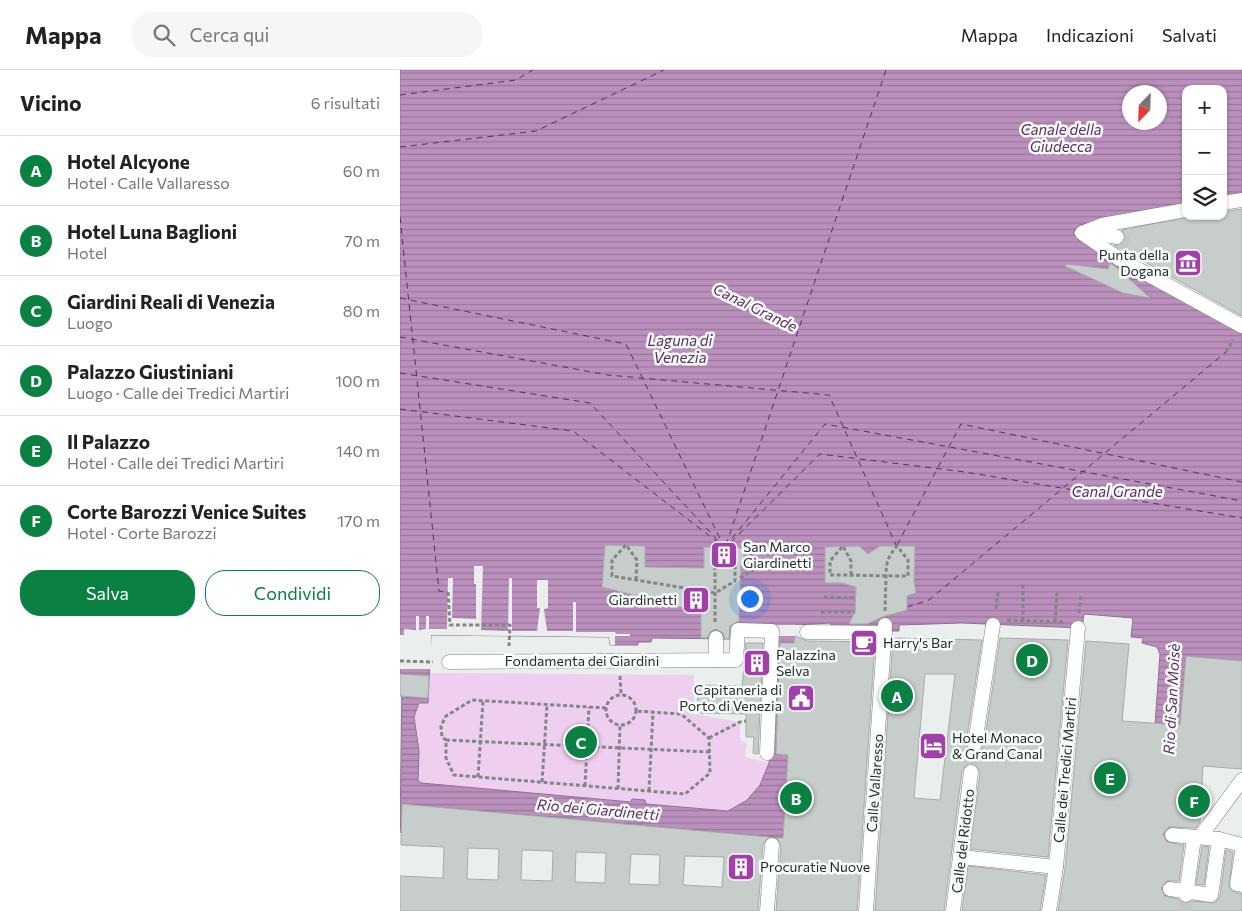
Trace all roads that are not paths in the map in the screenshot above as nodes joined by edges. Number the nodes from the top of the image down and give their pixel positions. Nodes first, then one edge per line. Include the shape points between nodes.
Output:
1 (1242, 200) edge
2 (1227, 203) edge
3 (1182, 212) edge
4 (1100, 235) junction
5 (1125, 235) junction
6 (1242, 326) edge
7 (999, 622) road end
8 (1076, 624) road end
9 (807, 632) dead end
10 (716, 638) road end
11 (716, 660) junction
12 (449, 662) road end
13 (975, 744) tunnel mouth
14 (767, 746) dead end
15 (971, 772) tunnel mouth
16 (1242, 780) edge
17 (1223, 806) junction
18 (1242, 834) edge
19 (1172, 835) dead end
20 (1197, 838) junction
21 (1218, 841) junction
22 (772, 844) dead end
23 (1242, 845) edge
24 (1242, 853) edge
25 (961, 857) junction
26 (1056, 867) junction
27 (1242, 885) edge
28 (1170, 890) dead end
29 (1186, 893) junction
30 (768, 911) edge
31 (866, 911) edge
32 (954, 911) edge
33 (1050, 911) edge

1 - 2 street
3 - 5 street
4 - 5 street
4 - 5 street
4 - 5 street
5 - 6 street
7 - 13 street
8 - 26 street, Calle dei Tredici Martiri
9 - 31 street, Calle Vallaresso via 885,629
10 - 11 street
11 - 12 street, Fondamenta dei Giardini
11 - 14 street, Fondamenta dei Giardini via 741,662 738,630 757,637 772,631
15 - 25 street, Calle del Ridotto
16 - 17 street
17 - 20 street
17 - 21 street
18 - 21 street
19 - 20 street
20 - 21 street
20 - 29 street
21 - 23 street
21 - 29 street via 1211,895
22 - 30 street
24 - 27 street via 1237,884
25 - 26 street
25 - 32 street, Calle del Ridotto
26 - 33 street, Calle dei Tredici Martiri
28 - 29 street

